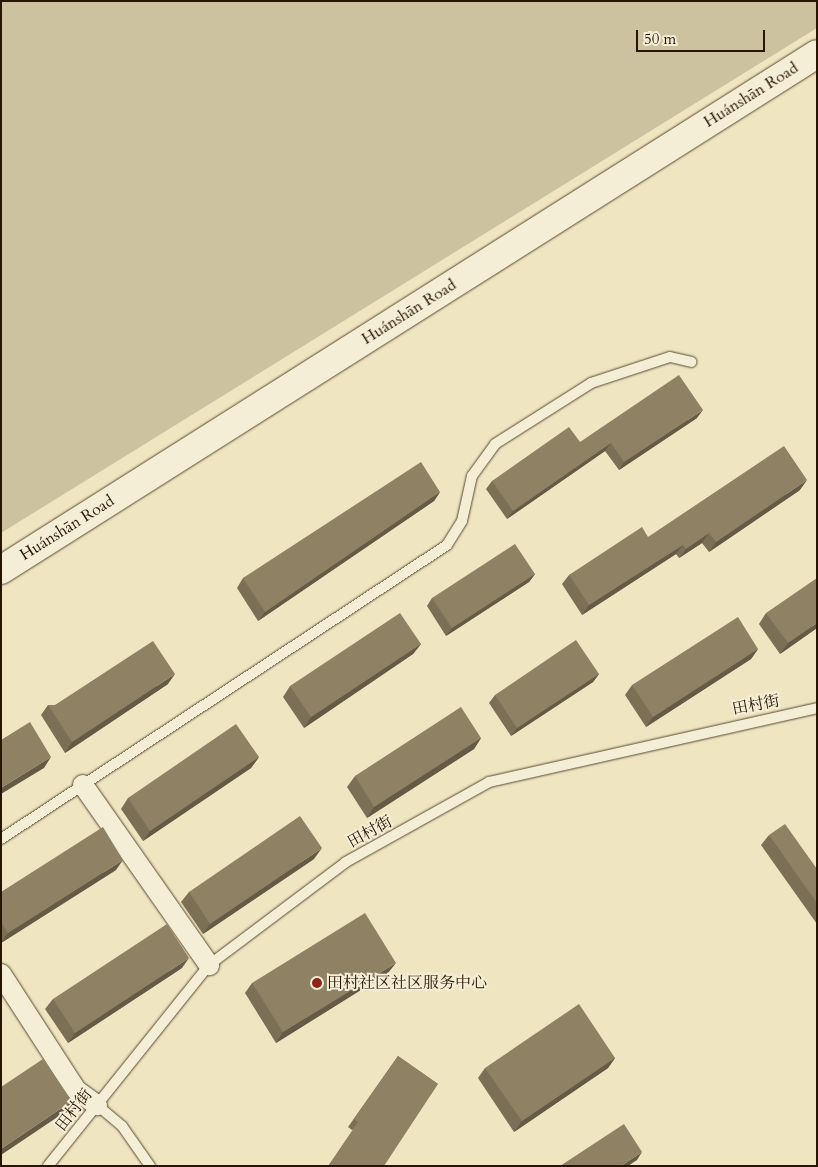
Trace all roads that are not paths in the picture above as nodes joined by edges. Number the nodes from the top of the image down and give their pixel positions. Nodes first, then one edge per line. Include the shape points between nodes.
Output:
1 (817, 54) edge
2 (691, 362) dead end
3 (1, 570) edge
4 (817, 708) edge
5 (83, 785) junction
6 (1, 839) edge
7 (209, 965) junction
8 (1, 974) edge
9 (97, 1105) junction
10 (48, 1166) edge
11 (150, 1166) edge

1 - 3 main road, Huánshān Road
2 - 5 lane via 670,357 591,383 495,444 472,476 462,521 447,545
4 - 7 lane, 田村街 via 489,782 346,862
5 - 6 lane
5 - 7 street
7 - 9 lane, 田村街
8 - 9 street via 76,1090
9 - 10 lane, 田村街
9 - 11 lane via 122,1126

